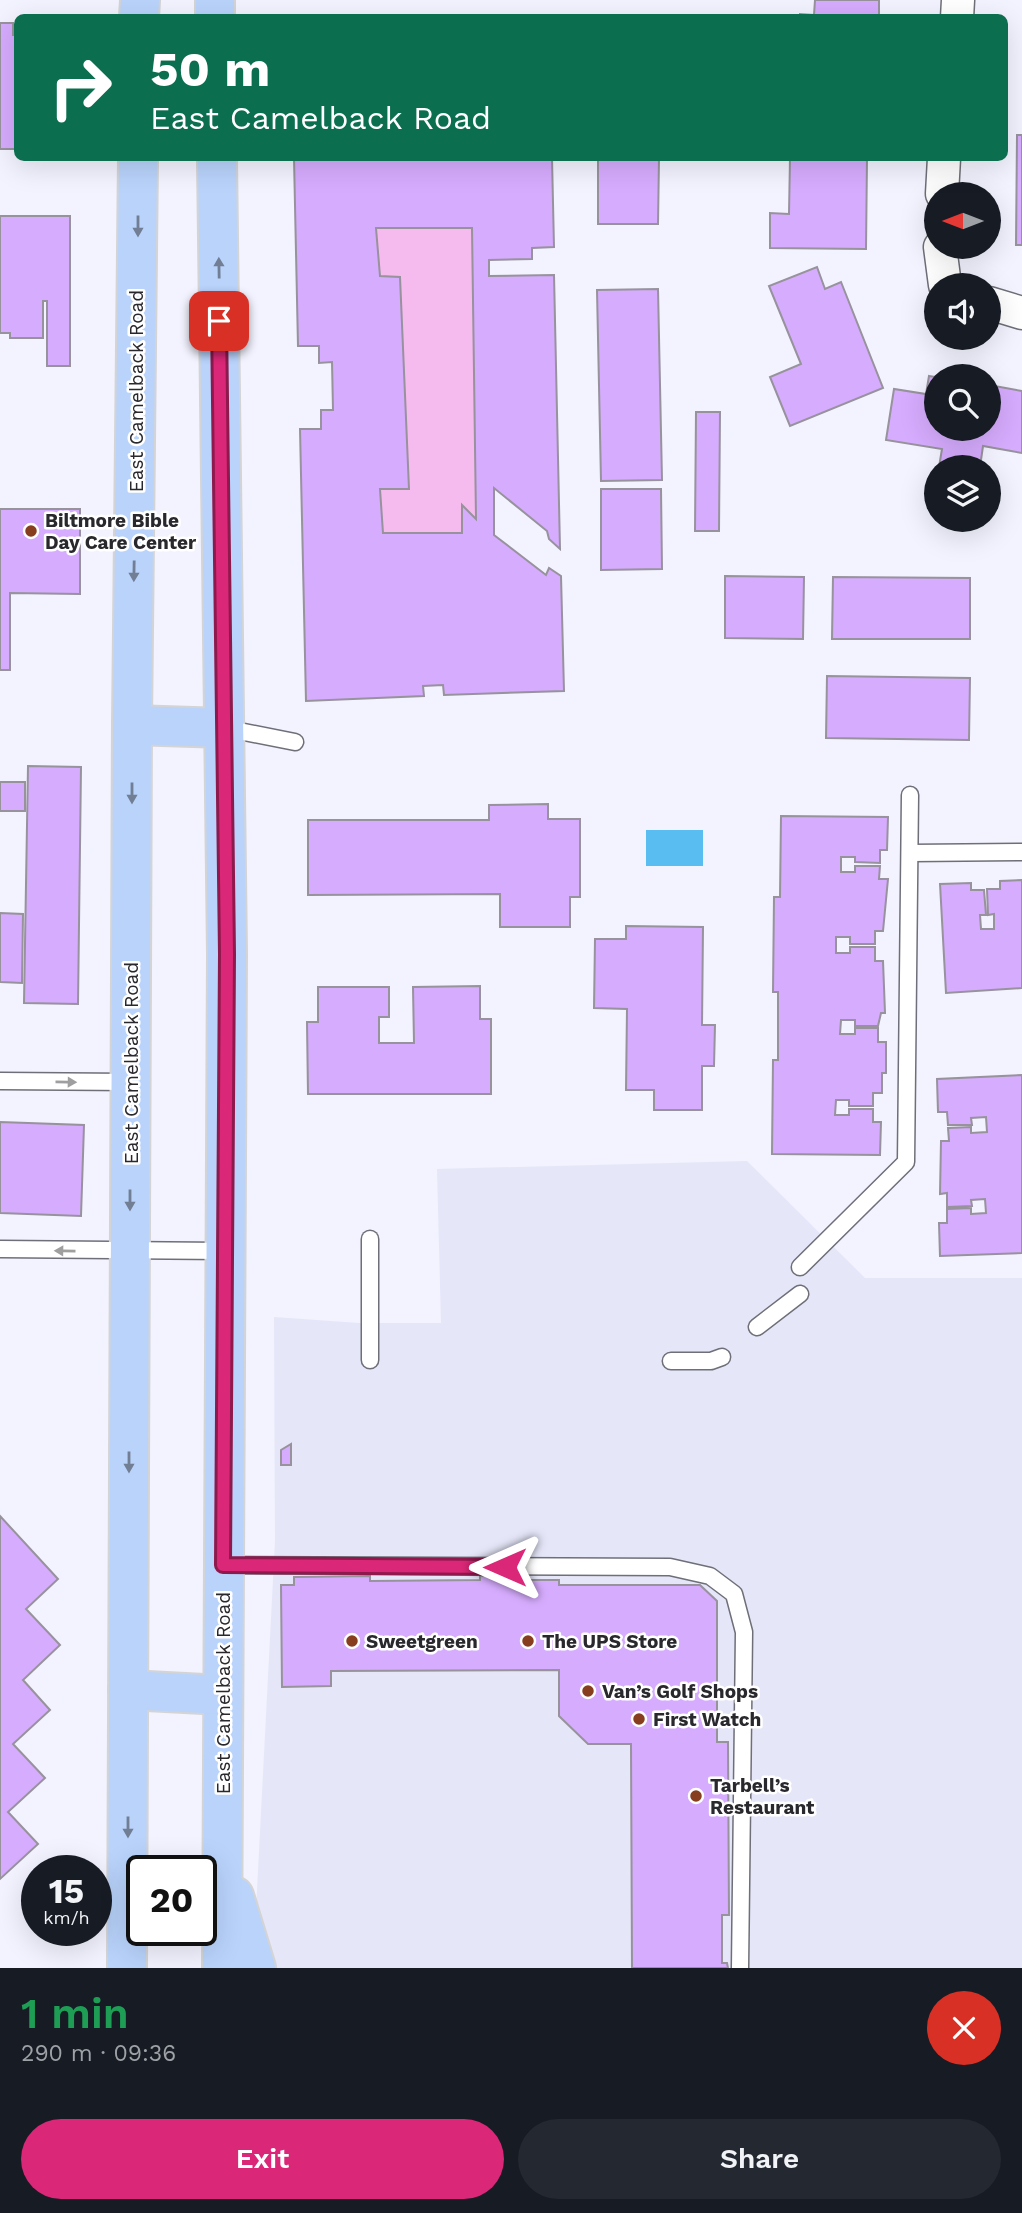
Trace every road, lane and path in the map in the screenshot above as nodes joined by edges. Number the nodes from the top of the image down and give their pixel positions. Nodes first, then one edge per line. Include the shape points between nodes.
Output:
1 (138, 161) edge
2 (217, 161) edge
3 (944, 161) edge
4 (943, 182) edge
5 (1001, 307) edge
6 (1022, 313) edge
7 (132, 725) junction
8 (224, 728) junction
9 (295, 742) dead end
10 (910, 795) dead end
11 (1022, 852) edge
12 (911, 853) junction
13 (0, 1081) edge
14 (131, 1082) junction
15 (370, 1239) dead end
16 (0, 1249) edge
17 (224, 1251) junction
18 (130, 1252) junction
19 (800, 1267) dead end
20 (800, 1294) dead end
21 (757, 1327) dead end
22 (722, 1357) dead end
23 (370, 1360) dead end
24 (671, 1360) dead end
25 (223, 1565) junction
26 (128, 1690) junction
27 (223, 1695) junction
28 (223, 1858) junction
29 (127, 1968) edge
30 (222, 1968) edge
31 (256, 1968) edge
32 (740, 1968) edge

1 -> 7 main road, East Camelback Road
8 -> 2 main road, East Camelback Road
3 - 4 street
5 - 6 street
7 - 8 main road
7 -> 14 main road, East Camelback Road
8 - 9 lane
8 - 17 main road, East Camelback Road
10 - 12 lane
11 - 12 lane
12 - 19 lane via 906,1162
13 -> 14 lane
14 -> 18 main road, East Camelback Road
15 - 23 lane
18 -> 16 lane
17 - 18 lane
17 - 25 main road, East Camelback Road
18 -> 26 main road, East Camelback Road
20 - 21 lane
22 - 24 lane
25 - 27 main road, East Camelback Road
25 - 32 lane via 670,1567 710,1576 734,1594 744,1632
26 - 27 main road
26 -> 29 main road, East Camelback Road
27 - 28 main road, East Camelback Road
28 - 30 main road, East Camelback Road
28 - 31 main road

